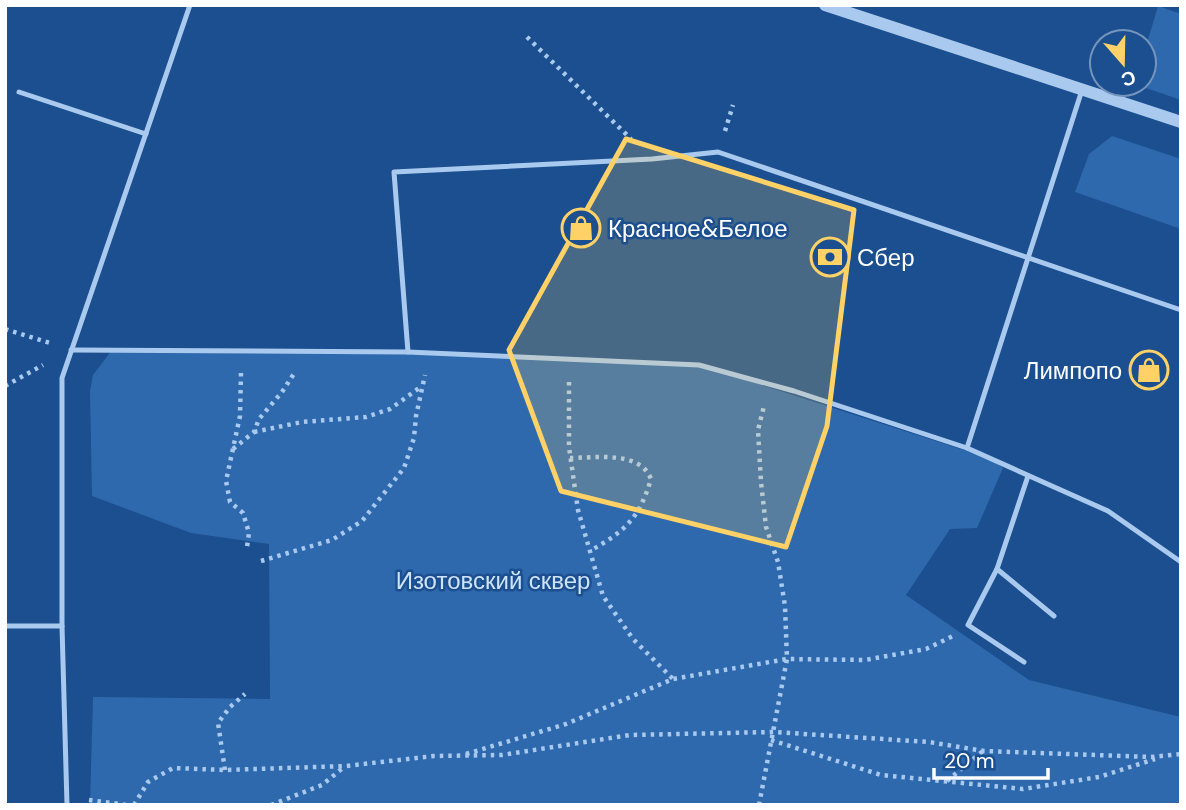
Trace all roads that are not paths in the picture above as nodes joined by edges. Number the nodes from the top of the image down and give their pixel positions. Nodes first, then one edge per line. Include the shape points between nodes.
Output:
1 (190, 5) edge
2 (825, 5) edge
3 (1082, 90) junction
4 (19, 92) dead end
5 (1181, 122) edge
6 (146, 134) junction
7 (1028, 258) junction
8 (1181, 310) edge
9 (71, 350) junction
10 (408, 352) junction
11 (967, 448) junction
12 (1028, 476) junction
13 (1181, 562) edge
14 (997, 569) junction
15 (1054, 616) dead end
16 (5, 626) edge
17 (62, 626) junction
18 (1024, 663) dead end
19 (67, 801) edge

1 - 6 lane
2 - 3 street
3 - 5 street
3 - 7 lane
4 - 6 lane
6 - 9 lane
7 - 8 lane
7 - 10 lane via 718,152 394,172
7 - 11 lane
9 - 10 lane
9 - 17 lane via 62,378
10 - 11 lane via 699,365
11 - 12 lane
12 - 13 lane via 1108,512
12 - 14 lane
14 - 15 lane
14 - 18 lane via 968,625
16 - 17 lane
17 - 19 lane

